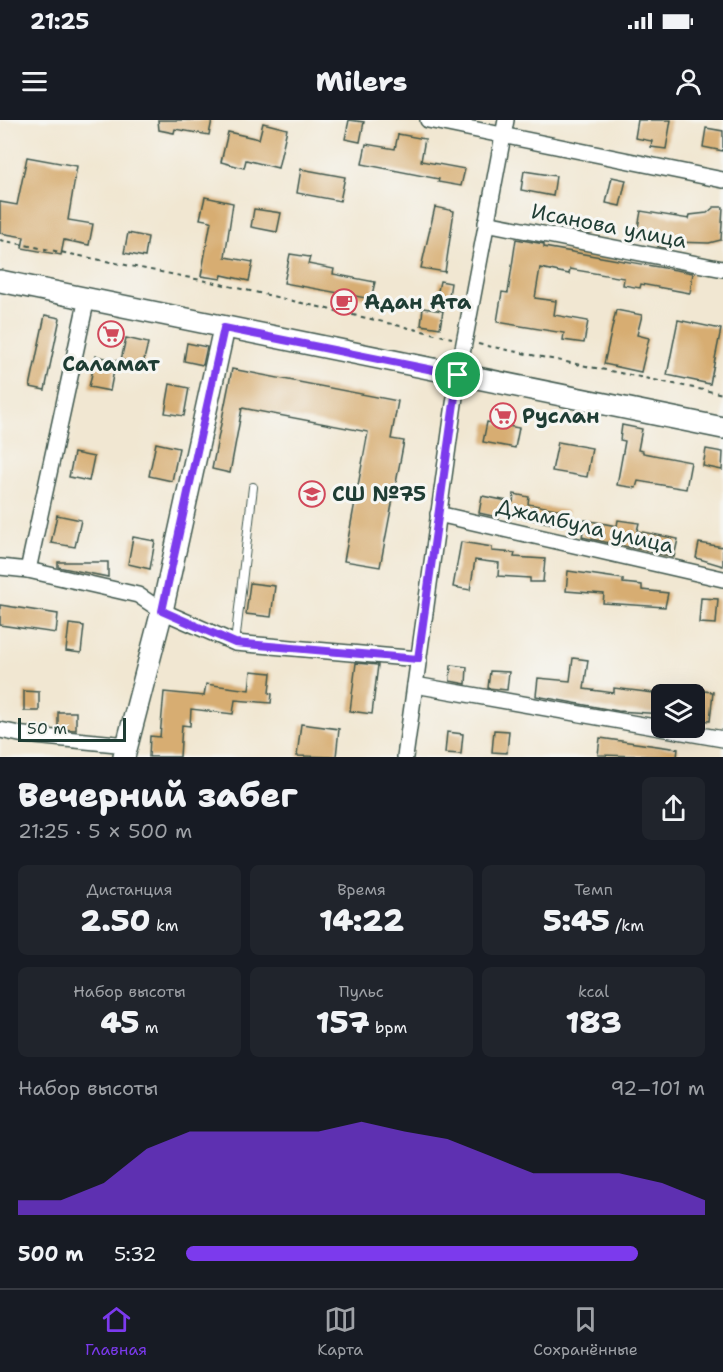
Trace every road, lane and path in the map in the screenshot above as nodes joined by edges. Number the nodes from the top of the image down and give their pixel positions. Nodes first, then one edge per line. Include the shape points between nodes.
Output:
1 (428, 120) edge
2 (504, 128) edge
3 (723, 180) edge
4 (486, 223) junction
5 (0, 240) edge
6 (723, 270) edge
7 (0, 280) edge
8 (87, 298) junction
9 (224, 328) junction
10 (464, 341) junction
11 (458, 375) junction
12 (723, 394) edge
13 (723, 428) edge
14 (253, 487) dead end
15 (438, 514) junction
16 (0, 567) edge
17 (28, 570) junction
18 (723, 579) edge
19 (162, 611) junction
20 (235, 643) junction
21 (418, 659) junction
22 (415, 685) junction
23 (0, 730) edge
24 (723, 739) edge
25 (126, 751) edge
26 (405, 757) edge

1 - 2 street
2 - 3 street
2 - 4 street
4 - 6 street, Исанова улица
4 - 10 street
5 - 10 path via 216,283
7 - 8 main road
8 - 9 main road
8 - 17 street
9 - 11 main road
9 - 19 main road
10 - 11 street
10 - 12 path
11 - 13 main road
11 - 15 street
14 - 20 lane
15 - 18 street, Джамбула улица
15 - 21 street
16 - 17 street
17 - 19 street via 138,595
19 - 20 street
19 - 25 main road
20 - 21 street
21 - 22 street
22 - 24 street
22 - 26 street
23 - 25 street

